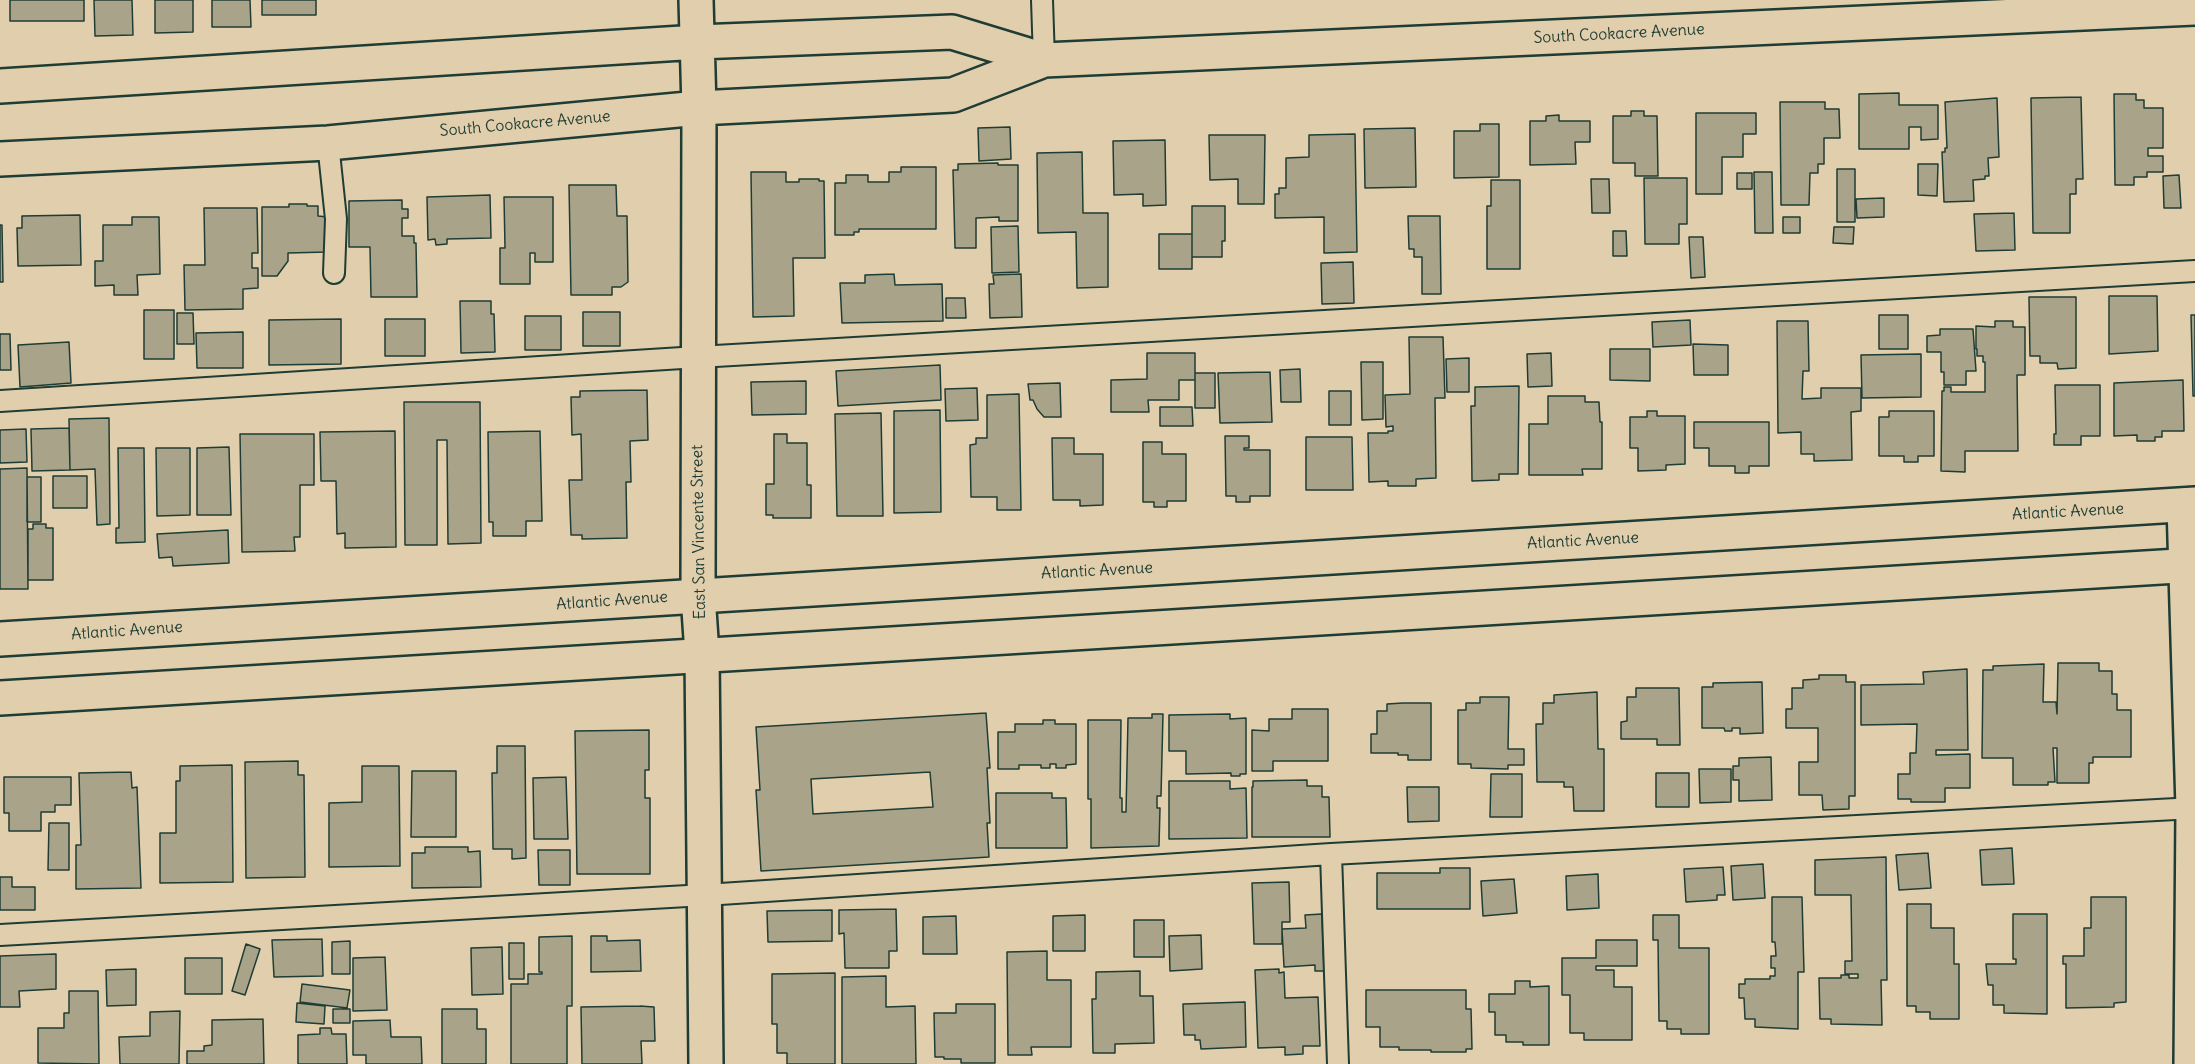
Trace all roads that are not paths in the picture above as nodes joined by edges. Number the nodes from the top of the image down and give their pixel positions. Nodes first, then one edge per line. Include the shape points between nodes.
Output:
1 (696, 0) edge
2 (1042, 0) edge
3 (2195, 8) edge
4 (698, 42) junction
5 (1044, 60) junction
6 (0, 86) edge
7 (699, 108) junction
8 (328, 143) junction
9 (0, 159) edge
10 (2195, 271) edge
11 (334, 273) dead end
12 (698, 357) junction
13 (0, 401) edge
14 (2190, 504) edge
15 (2191, 565) edge
16 (698, 595) junction
17 (0, 639) edge
18 (702, 654) junction
19 (0, 698) edge
20 (2194, 808) edge
21 (1331, 854) junction
22 (705, 895) junction
23 (0, 935) edge
24 (706, 1064) edge
25 (1338, 1064) edge
26 (2191, 1064) edge

1 - 4 street, East San Vincente Street
2 - 5 lane
3 - 5 street, South Cookacre Avenue
4 - 5 street, South Cookacre Avenue via 952,32
4 - 6 street, South Cookacre Avenue
4 - 7 street, East San Vincente Street
5 - 7 street, South Cookacre Avenue via 953,95
7 - 8 street, South Cookacre Avenue
7 - 12 street, East San Vincente Street
8 - 9 street, South Cookacre Avenue
8 - 11 lane via 336,219
10 - 12 lane
12 - 13 lane
12 - 16 street, East San Vincente Street
14 - 15 street
14 - 16 street, Atlantic Avenue
15 - 18 street
15 - 20 street
16 - 17 street, Atlantic Avenue
16 - 18 street, East San Vincente Street
18 - 19 street
18 - 22 street, East San Vincente Street
20 - 21 lane
20 - 26 street
21 - 22 lane
21 - 25 lane
22 - 23 lane
22 - 24 street, East San Vincente Street

